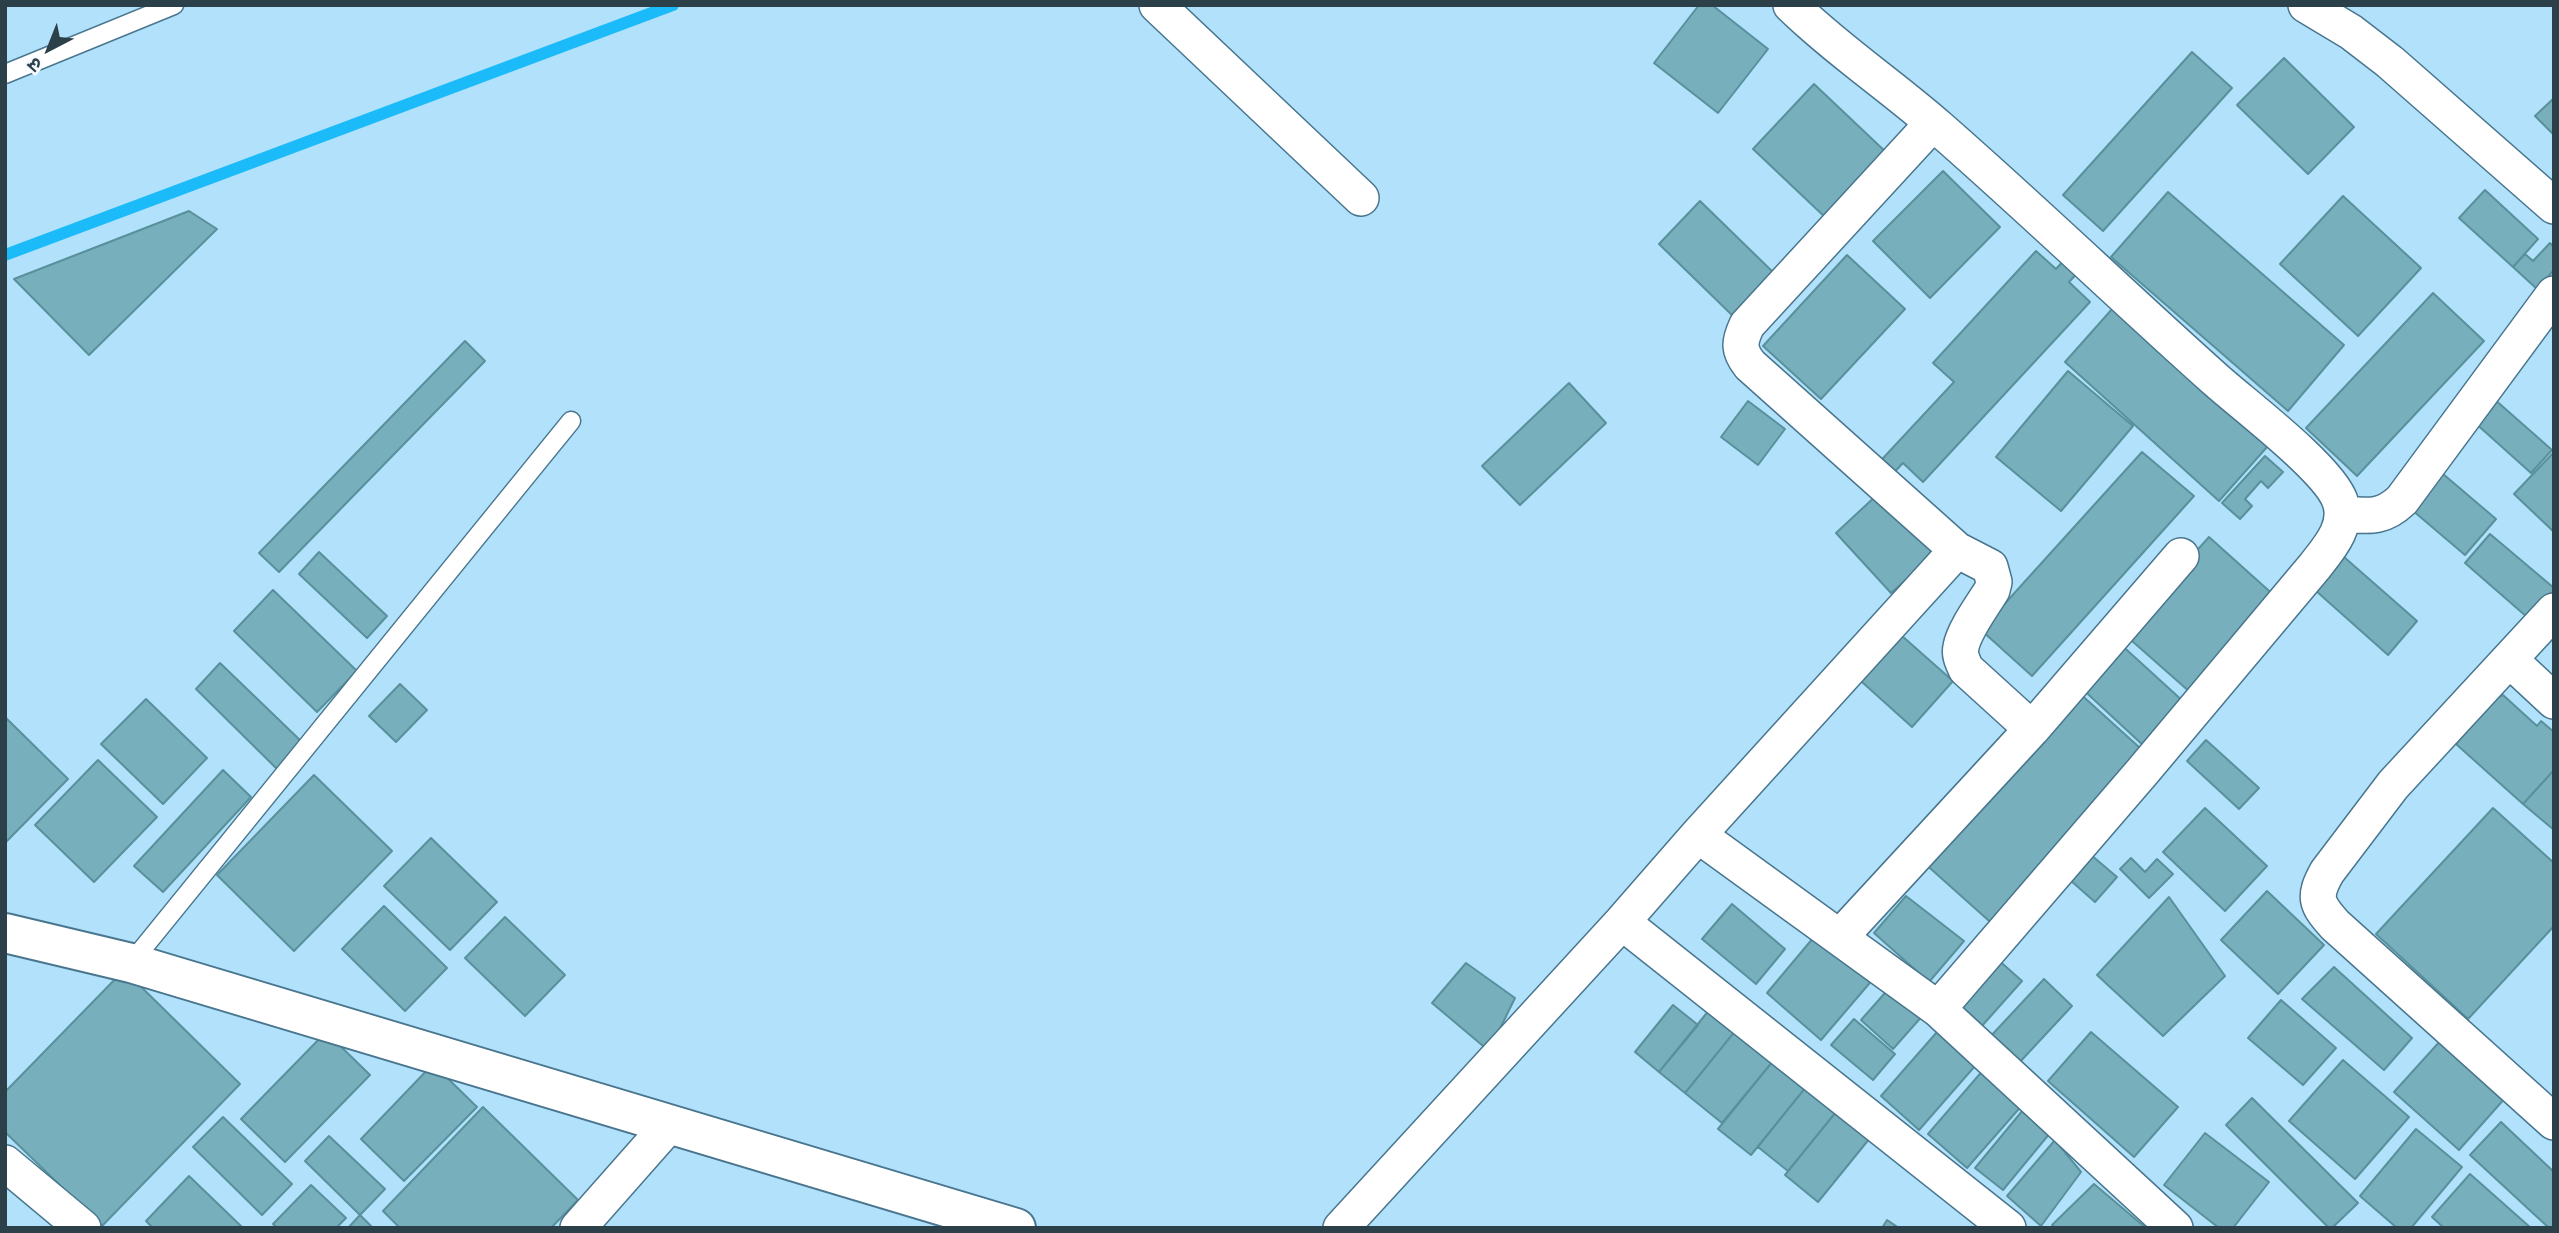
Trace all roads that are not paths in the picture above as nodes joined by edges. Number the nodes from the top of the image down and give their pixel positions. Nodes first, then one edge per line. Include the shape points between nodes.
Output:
1 (174, 5) edge
2 (1157, 5) edge
3 (1791, 5) edge
4 (2306, 5) edge
5 (5, 74) edge
6 (1933, 123) junction
7 (1361, 198) dead end
8 (2554, 206) edge
9 (2554, 293) edge
10 (571, 421) dead end
11 (2343, 513) junction
12 (1957, 550) junction
13 (2181, 556) dead end
14 (2554, 611) edge
15 (2510, 660) junction
16 (2554, 701) edge
17 (2032, 729) junction
18 (1698, 835) junction
19 (1622, 922) junction
20 (5, 933) edge
21 (1840, 937) junction
22 (131, 963) junction
23 (1938, 1009) junction
24 (2554, 1122) edge
25 (669, 1125) junction
26 (5, 1163) edge
27 (83, 1228) edge
28 (578, 1228) edge
29 (1016, 1228) edge
30 (1341, 1228) edge
31 (2008, 1228) edge
32 (2175, 1228) edge

1 - 5 lane
2 - 7 street
3 - 6 street
4 - 8 street via 2390,62
6 - 11 street via 2307,460 2332,486
6 - 12 street via 1747,325 1739,341 1741,355 1750,365
9 - 11 street via 2402,500 2379,515
10 - 22 lane
11 - 23 street via 2339,531 2315,566
12 - 17 street via 1990,567 1994,582 1964,637 1961,659 1966,669
12 - 18 street
13 - 17 street
14 - 15 street
15 - 16 street
15 - 24 street via 2392,785 2327,872 2317,899 2335,925
17 - 21 street
18 - 19 street
18 - 21 street
19 - 30 street
19 - 31 street
20 - 22 street
21 - 23 street
22 - 25 street
23 - 32 street
25 - 28 street
25 - 29 street
26 - 27 street

